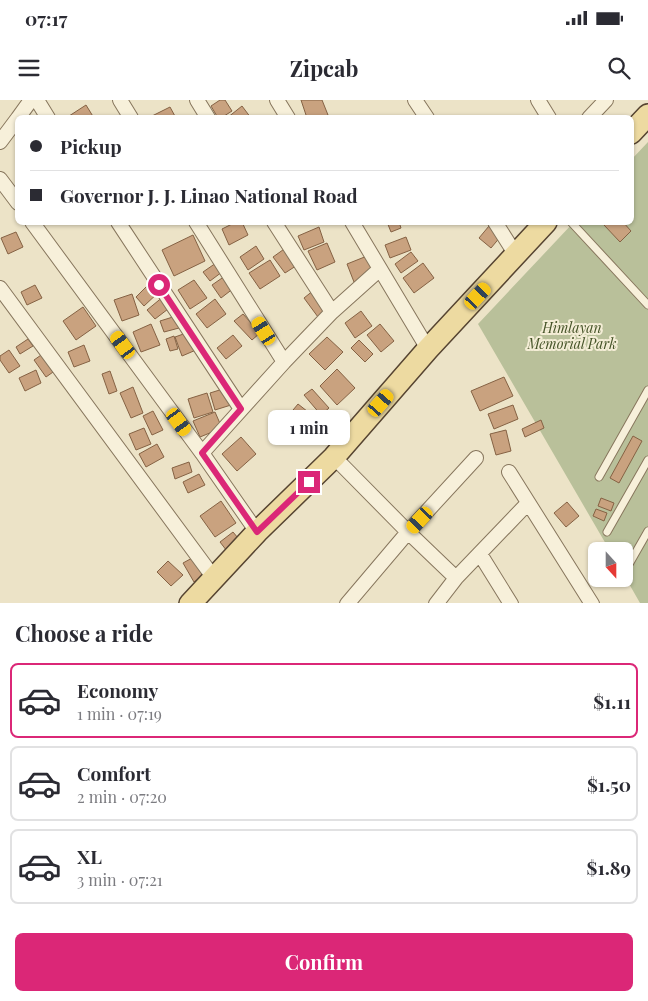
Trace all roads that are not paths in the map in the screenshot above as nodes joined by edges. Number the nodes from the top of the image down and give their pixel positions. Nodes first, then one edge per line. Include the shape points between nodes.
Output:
1 (31, 100) edge
2 (36, 100) edge
3 (120, 100) edge
4 (197, 100) edge
5 (277, 100) edge
6 (415, 100) edge
7 (538, 100) edge
8 (606, 100) edge
9 (20, 115) edge
10 (46, 115) edge
11 (129, 115) edge
12 (206, 115) edge
13 (286, 115) edge
14 (425, 115) edge
15 (546, 115) edge
16 (593, 115) edge
17 (648, 115) edge
18 (15, 122) edge
19 (634, 129) edge
20 (0, 142) edge
21 (0, 179) edge
22 (15, 199) edge
23 (34, 225) edge
24 (120, 225) edge
25 (198, 225) edge
26 (276, 225) edge
27 (354, 225) edge
28 (497, 225) edge
29 (543, 225) edge
30 (574, 225) edge
31 (516, 255) junction
32 (380, 269) junction
33 (0, 288) edge
34 (648, 305) edge
35 (332, 312) junction
36 (428, 350) junction
37 (284, 362) junction
38 (648, 390) edge
39 (241, 409) junction
40 (202, 453) junction
41 (334, 457) junction
42 (476, 458) dead end
43 (648, 460) edge
44 (509, 472) dead end
45 (599, 477) dead end
46 (528, 503) junction
47 (648, 531) edge
48 (257, 532) junction
49 (408, 532) junction
50 (607, 532) dead end
51 (480, 554) junction
52 (633, 557) edge
53 (214, 578) junction
54 (456, 578) junction
55 (191, 603) edge
56 (348, 603) edge
57 (437, 603) edge
58 (510, 603) edge
59 (591, 603) edge

1 - 9 street
2 - 10 street
3 - 11 street
4 - 12 street
5 - 13 street
6 - 14 street
7 - 15 street
8 - 16 street
17 - 19 main road
18 - 20 street
21 - 22 street
23 - 40 street
24 - 39 street
25 - 37 street
26 - 35 street
27 - 32 street
28 - 31 street
29 - 31 main road
30 - 34 lane
31 - 36 main road
32 - 35 street
32 - 36 street
33 - 53 street
35 - 37 street
36 - 41 main road
37 - 39 street
38 - 45 lane
39 - 40 street
40 - 48 street
41 - 48 main road
41 - 49 street
42 - 49 street
43 - 50 lane
44 - 46 street
46 - 51 street
46 - 59 street
47 - 52 lane
48 - 53 main road
49 - 54 street
49 - 56 street
51 - 54 street
51 - 58 street
53 - 55 main road
54 - 57 street

